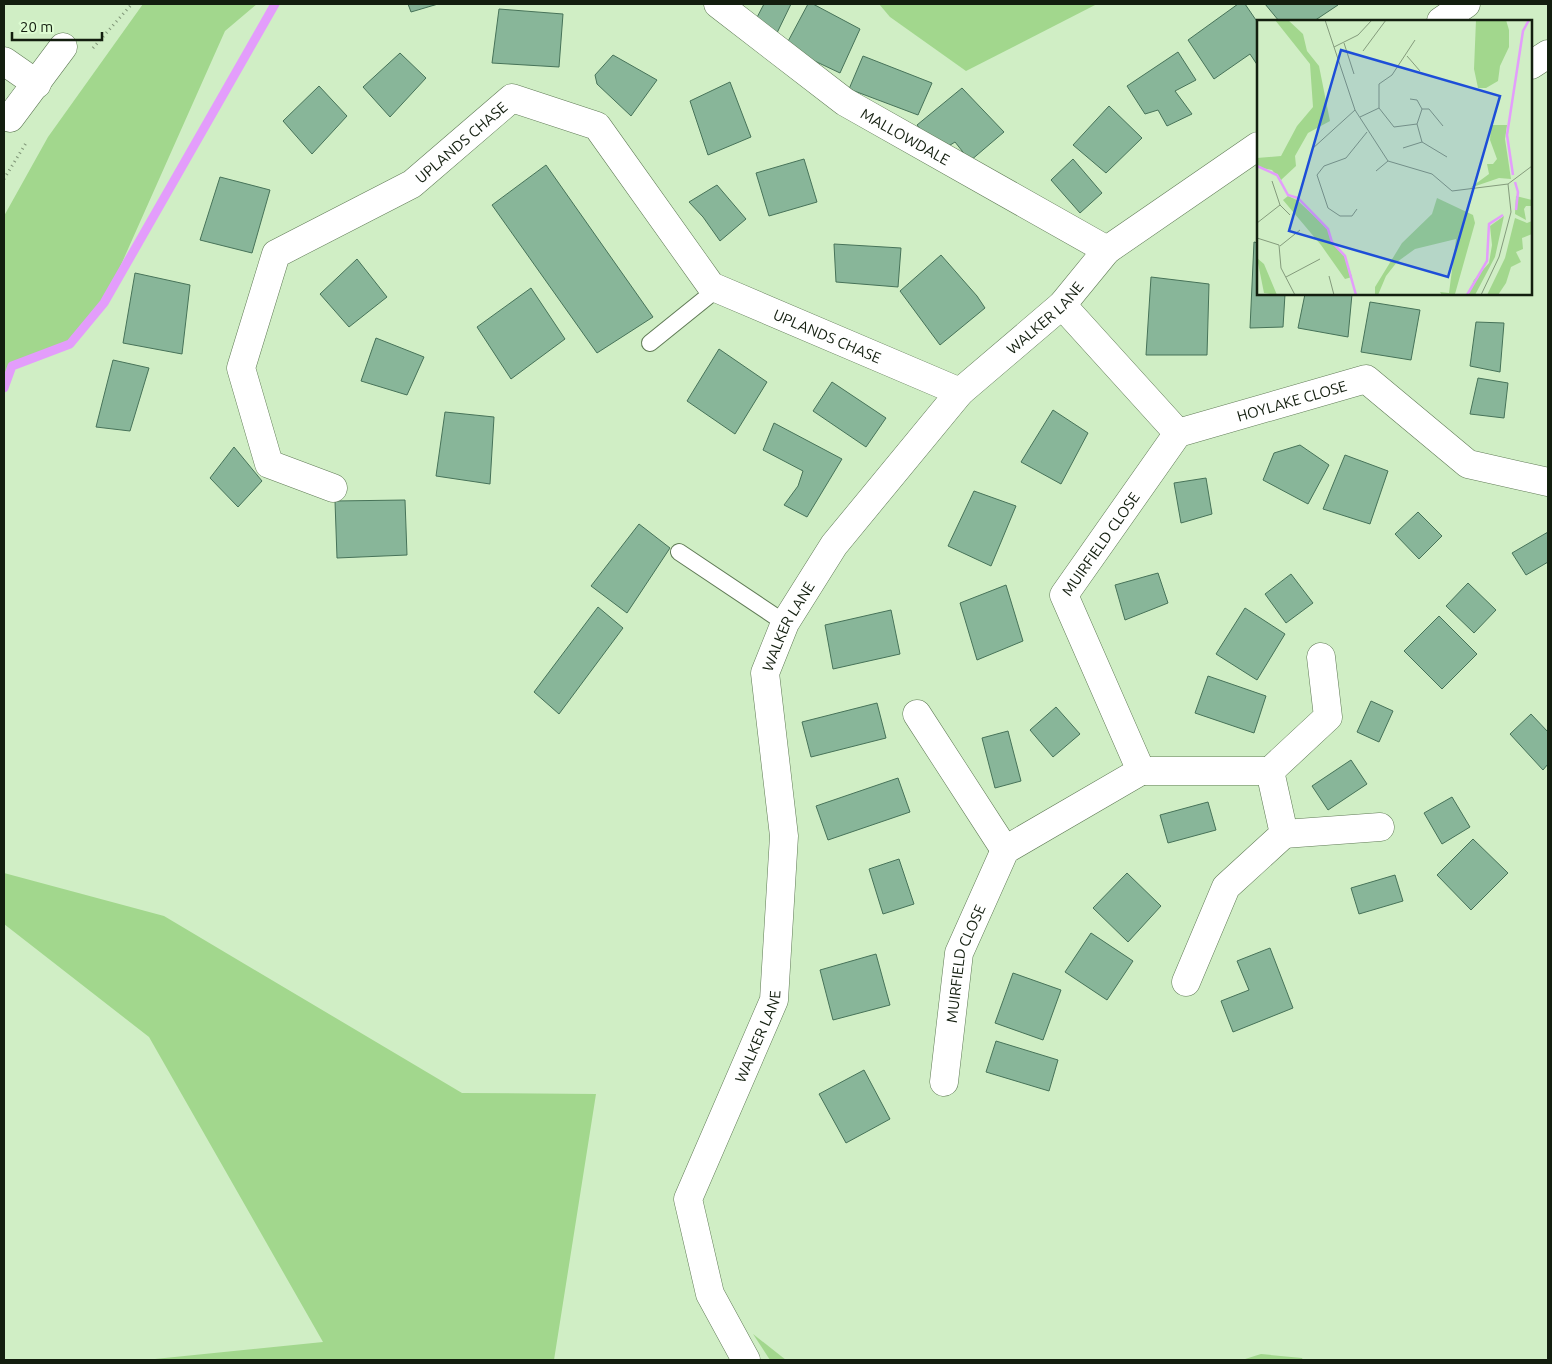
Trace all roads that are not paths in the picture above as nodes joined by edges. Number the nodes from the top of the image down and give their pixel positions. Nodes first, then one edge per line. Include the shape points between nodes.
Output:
1 (718, 4) edge
2 (1466, 4) edge
3 (1442, 20) edge
4 (63, 47) dead end
5 (1548, 54) edge
6 (4, 62) edge
7 (1532, 64) edge
8 (37, 84) junction
9 (10, 118) dead end
10 (1257, 147) edge
11 (1107, 250) junction
12 (718, 289) junction
13 (1062, 305) junction
14 (650, 343) dead end
15 (960, 392) junction
16 (1178, 433) junction
17 (1548, 482) edge
18 (332, 488) dead end
19 (679, 552) dead end
20 (785, 623) junction
21 (1321, 657) dead end
22 (917, 714) dead end
23 (1270, 770) junction
24 (1141, 771) junction
25 (1380, 827) dead end
26 (1284, 834) junction
27 (1005, 850) junction
28 (1186, 982) dead end
29 (944, 1082) dead end
30 (746, 1360) edge

1 - 11 street, MALLOWDALE via 845,102
2 - 3 street
4 - 8 street
5 - 7 street
6 - 8 street
8 - 9 street
10 - 11 street, WALKER LANE
11 - 13 street, WALKER LANE
12 - 14 lane
12 - 15 street, UPLANDS CHASE
12 - 18 street, UPLANDS CHASE via 711,286 597,126 512,98 412,184 276,254 241,368 269,464
13 - 15 street, WALKER LANE
13 - 16 street
15 - 20 street, WALKER LANE via 834,545
16 - 17 street, HOYLAKE CLOSE via 1366,379 1468,464
16 - 24 street, MUIRFIELD CLOSE via 1064,595
19 - 20 lane
20 - 30 street, WALKER LANE via 765,673 784,836 774,1000 688,1199 710,1294
21 - 23 street via 1328,718
22 - 27 street
23 - 24 street
23 - 26 street
24 - 27 street
25 - 26 street
26 - 28 street via 1226,887
27 - 29 street, MUIRFIELD CLOSE via 959,953

